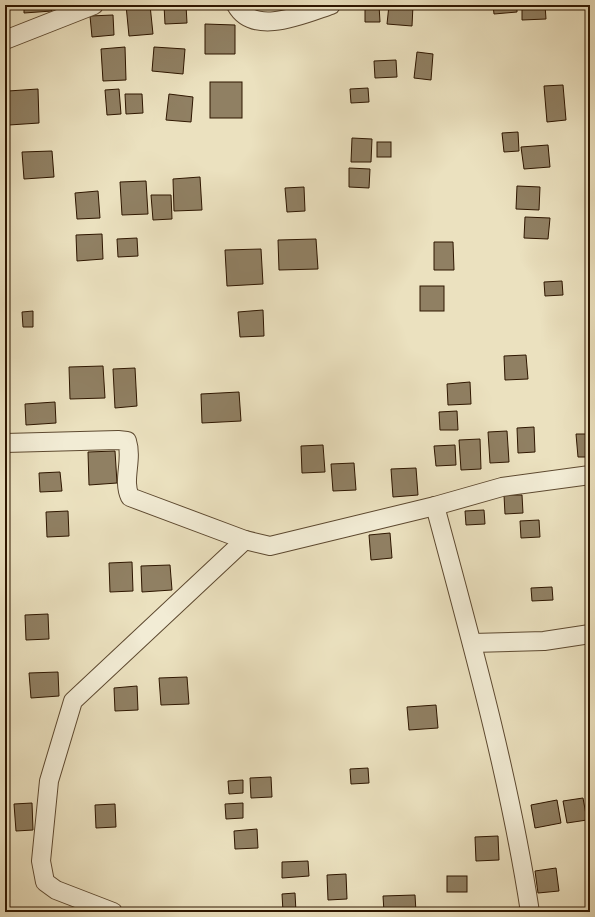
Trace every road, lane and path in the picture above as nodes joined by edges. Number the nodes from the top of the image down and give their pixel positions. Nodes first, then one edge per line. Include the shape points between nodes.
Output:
1 (94, 5) edge
2 (236, 5) edge
3 (331, 5) edge
4 (5, 40) edge
5 (5, 443) edge
6 (590, 475) edge
7 (435, 506) junction
8 (245, 540) junction
9 (590, 634) edge
10 (472, 643) junction
11 (113, 912) edge
12 (530, 912) edge

1 - 4 street
2 - 3 street via 240,13 252,19 268,22 284,20
5 - 8 street via 127,441 130,452 126,489 130,497
6 - 7 street via 502,486
7 - 8 street via 270,546
7 - 10 street
8 - 11 street via 73,701 50,781 41,861 45,882 56,890
9 - 10 street via 544,641
10 - 12 street via 522,855

